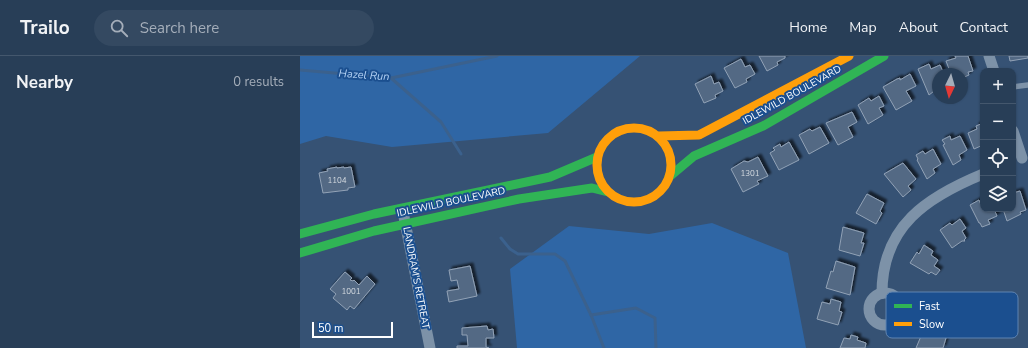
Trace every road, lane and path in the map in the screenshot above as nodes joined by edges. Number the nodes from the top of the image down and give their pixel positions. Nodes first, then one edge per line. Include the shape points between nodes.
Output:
1 (848, 56) edge
2 (884, 56) edge
3 (989, 56) edge
4 (993, 68) edge
5 (1028, 85) edge
6 (1016, 87) edge
7 (659, 136) junction
8 (1016, 140) edge
9 (597, 157) junction
10 (1021, 159) edge
11 (980, 175) edge
12 (670, 177) junction
13 (608, 192) junction
14 (402, 209) junction
15 (405, 223) junction
16 (300, 234) edge
17 (300, 253) edge
18 (882, 293) dead end
19 (430, 348) edge

1 - 7 street, IDLEWILD BOULEVARD via 699,136
2 - 12 street, IDLEWILD BOULEVARD via 763,126 694,156
3 - 4 street
5 - 6 lane
7 - 9 street via 640,128 617,131 601,147
7 - 12 street via 671,155
8 - 10 street
9 - 13 street via 597,170
9 - 14 street, IDLEWILD BOULEVARD via 550,177
11 - 18 street via 926,202 902,228 888,251 882,276
12 - 13 street via 656,196 644,202 619,199
13 - 15 street, IDLEWILD BOULEVARD via 592,188 578,189
14 - 15 street, LANDRAM'S RETREAT
14 - 16 street, IDLEWILD BOULEVARD
15 - 17 street, IDLEWILD BOULEVARD via 320,245
15 - 19 street, LANDRAM'S RETREAT

